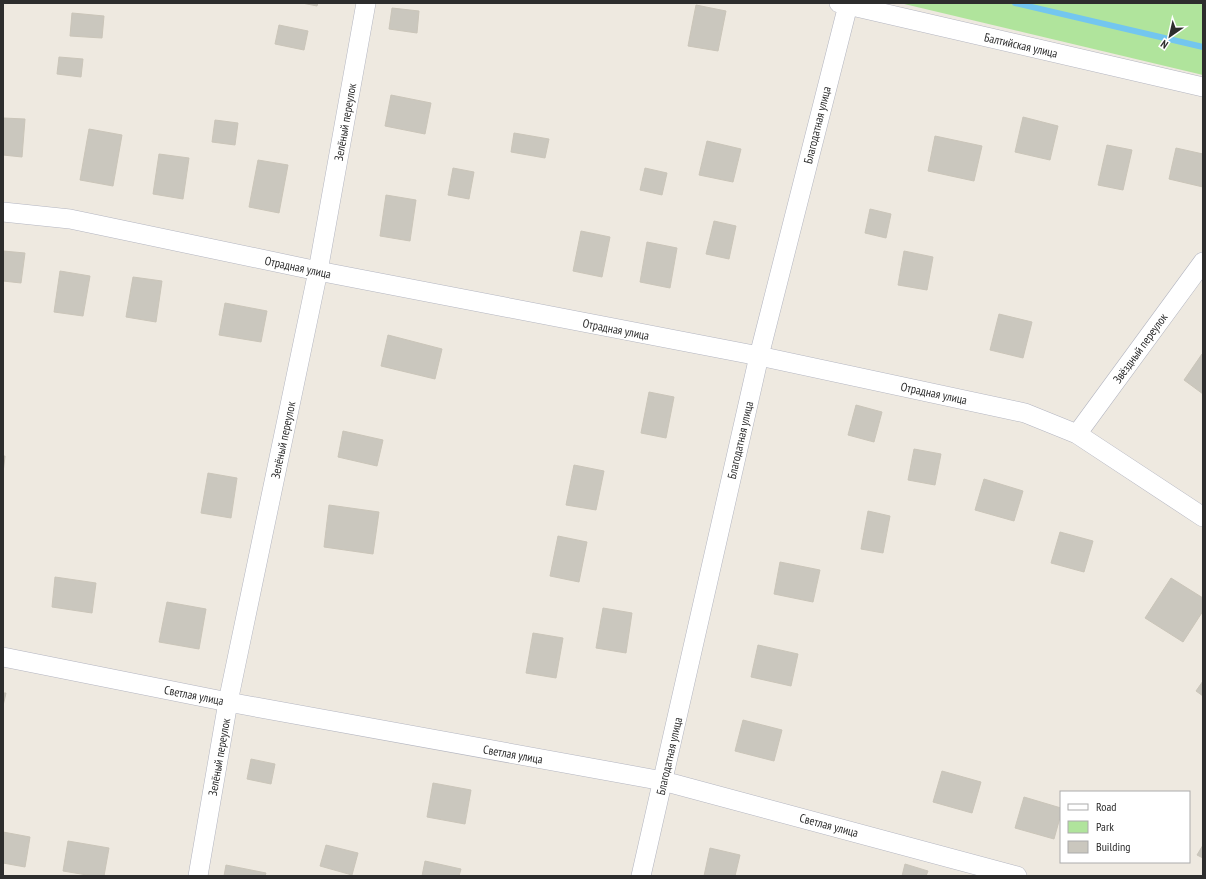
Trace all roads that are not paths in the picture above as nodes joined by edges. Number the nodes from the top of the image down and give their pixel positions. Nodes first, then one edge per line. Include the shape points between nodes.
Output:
1 (366, 3) edge
2 (843, 4) edge
3 (1203, 87) edge
4 (3, 212) edge
5 (1203, 262) edge
6 (318, 271) junction
7 (759, 356) junction
8 (1077, 434) junction
9 (1203, 517) edge
10 (3, 657) edge
11 (228, 702) junction
12 (663, 781) junction
13 (198, 876) edge
14 (641, 876) edge
15 (1017, 876) edge

1 - 6 street, Зелёный переулок
2 - 3 street, Балтийская улица
2 - 7 street, Благодатная улица
4 - 6 street, Отрадная улица via 70,219
5 - 8 street, Звёздный переулок
6 - 7 street, Отрадная улица
6 - 11 street, Зелёный переулок
7 - 8 street, Отрадная улица via 1025,413
7 - 12 street, Благодатная улица
8 - 9 street, Отрадная улица
10 - 11 street, Светлая улица
11 - 12 street, Светлая улица
11 - 13 street, Зелёный переулок
12 - 14 street, Благодатная улица
12 - 15 street, Светлая улица

